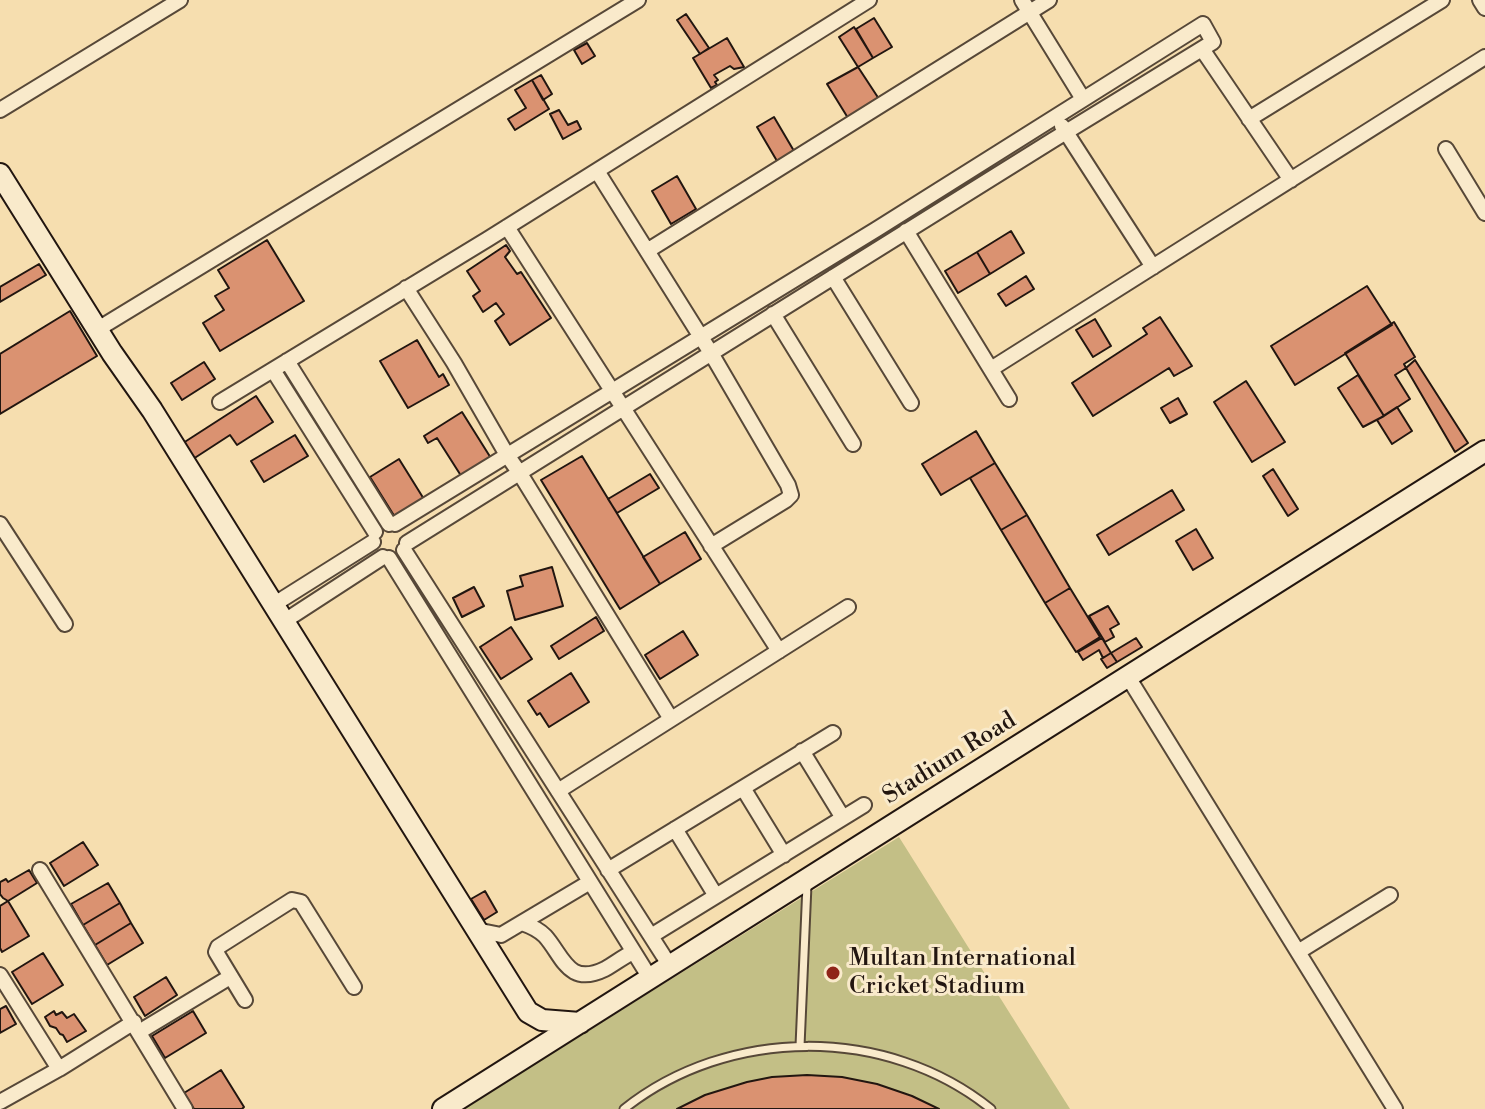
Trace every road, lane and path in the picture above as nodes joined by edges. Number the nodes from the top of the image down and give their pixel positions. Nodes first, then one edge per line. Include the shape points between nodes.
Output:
1 (180, 0) edge
2 (638, 0) edge
3 (869, 0) edge
4 (1049, 0) edge
5 (1442, 0) edge
6 (1480, 0) edge
7 (163, 5) edge
8 (1026, 6) edge
9 (1485, 8) edge
10 (1202, 49) junction
11 (1485, 57) edge
12 (1083, 99) junction
13 (0, 110) edge
14 (1055, 117) junction
15 (1249, 119) junction
16 (1066, 132) junction
17 (1446, 149) dead end
18 (597, 171) junction
19 (0, 174) edge
20 (1291, 180) junction
21 (1485, 213) edge
22 (507, 227) junction
23 (906, 231) junction
24 (647, 251) junction
25 (1153, 267) junction
26 (833, 277) junction
27 (406, 288) junction
28 (773, 314) junction
29 (98, 329) junction
30 (700, 337) junction
31 (711, 353) junction
32 (287, 361) junction
33 (991, 369) junction
34 (273, 370) junction
35 (611, 392) junction
36 (1009, 399) dead end
37 (220, 402) dead end
38 (911, 403) dead end
39 (623, 408) junction
40 (853, 444) dead end
41 (1485, 451) edge
42 (507, 455) junction
43 (519, 472) junction
44 (0, 524) edge
45 (392, 524) junction
46 (374, 537) junction
47 (406, 546) junction
48 (711, 546) junction
49 (386, 557) junction
50 (848, 607) dead end
51 (278, 614) junction
52 (65, 624) dead end
53 (779, 651) junction
54 (1128, 677) junction
55 (671, 719) junction
56 (833, 733) dead end
57 (802, 751) junction
58 (743, 788) junction
59 (558, 791) junction
60 (864, 805) dead end
61 (843, 818) junction
62 (675, 829) junction
63 (784, 855) junction
64 (40, 870) dead end
65 (608, 870) junction
66 (807, 880) junction
67 (590, 882) junction
68 (1390, 895) dead end
69 (716, 896) junction
70 (522, 923) junction
71 (476, 930) junction
72 (651, 936) junction
73 (633, 952) junction
74 (1298, 952) junction
75 (670, 966) junction
76 (0, 975) edge
77 (230, 977) junction
78 (650, 978) junction
79 (354, 987) dead end
80 (245, 1000) dead end
81 (580, 1023) junction
82 (136, 1027) junction
83 (800, 1046) junction
84 (59, 1069) junction
85 (0, 1102) edge
86 (185, 1109) edge
87 (443, 1109) edge
88 (624, 1109) edge
89 (991, 1109) edge
90 (1395, 1109) edge

1 - 7 street
2 - 29 street
3 - 18 street
4 - 8 street
5 - 15 street
6 - 9 street
7 - 13 street
8 - 12 street
8 - 24 street
10 - 12 street via 1213,42 1203,24
10 - 15 street
10 - 16 street
11 - 20 street
12 - 14 street
14 - 16 street
14 - 30 street
15 - 20 street
16 - 23 street
16 - 25 street
17 - 21 street
18 - 22 street
18 - 24 street
19 - 29 main road
20 - 25 street
22 - 27 street
22 - 35 street
23 - 26 street
23 - 33 street
24 - 30 street
25 - 33 street
26 - 28 street
26 - 38 street
27 - 32 street
27 - 42 street
28 - 31 street
28 - 40 street
29 - 51 main road
30 - 31 street
30 - 35 street
31 - 39 street
31 - 48 street via 791,495
32 - 34 street
32 - 45 street
33 - 36 street
34 - 37 street
34 - 46 street
35 - 39 street
35 - 42 street
39 - 43 street
39 - 48 street
41 - 54 main road, Stadium Road
42 - 43 street
42 - 45 street
43 - 47 street
43 - 55 street
44 - 52 street
45 - 46 street via 378,528
45 - 47 street via 405,534
46 - 49 street via 376,550
46 - 51 street
47 - 49 street via 398,556
47 - 59 street
48 - 53 street
49 - 51 street
49 - 67 street
50 - 53 street
51 - 71 main road
53 - 55 street
54 - 66 main road, Stadium Road
54 - 74 street
55 - 59 street
56 - 57 street
57 - 58 street
57 - 61 street
58 - 62 street
58 - 63 street
59 - 65 street
60 - 61 street
61 - 63 street
62 - 65 street
62 - 69 street
63 - 69 street
64 - 82 street
65 - 72 street
66 - 75 main road, Stadium Road
66 - 83 lane
67 - 70 street
67 - 73 street
68 - 74 street
69 - 72 street
70 - 71 street via 501,935
70 - 73 street via 535,928 564,965 578,973 604,969
71 - 81 main road via 528,1012 542,1020
72 - 75 street
73 - 78 street
74 - 90 street
75 - 78 main road, Stadium Road
76 - 84 street
77 - 79 street via 218,947 292,900 301,902
77 - 80 street
77 - 82 street
78 - 81 main road, Stadium Road
81 - 87 main road, Stadium Road
82 - 84 street
82 - 86 street
83 - 88 lane via 710,1062
83 - 89 lane via 898,1060 965,1090
84 - 85 street

